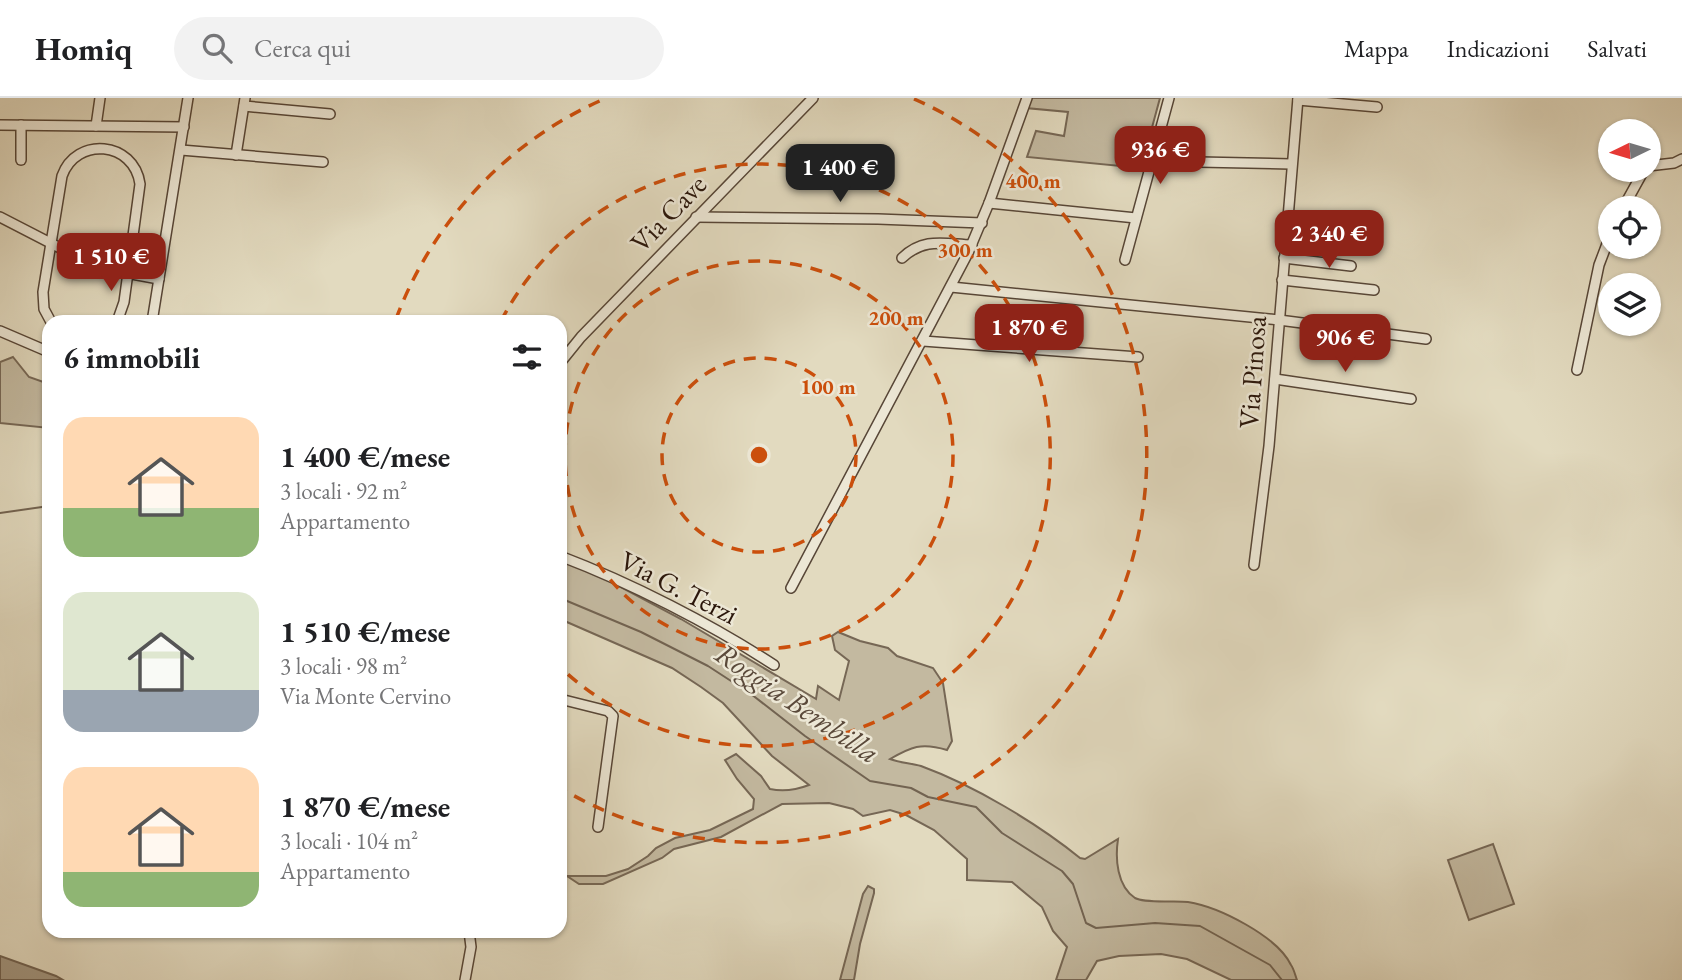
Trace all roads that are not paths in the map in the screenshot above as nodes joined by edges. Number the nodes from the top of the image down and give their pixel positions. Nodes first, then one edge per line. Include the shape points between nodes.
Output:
1 (100, 98) edge
2 (188, 98) edge
3 (813, 98) edge
4 (1027, 98) edge
5 (1169, 98) edge
6 (1298, 99) edge
7 (244, 102) edge
8 (1377, 107) dead end
9 (330, 114) dead end
10 (0, 124) edge
11 (21, 125) junction
12 (96, 126) junction
13 (184, 127) junction
14 (181, 150) junction
15 (236, 155) junction
16 (1682, 159) edge
17 (21, 160) dead end
18 (1150, 161) junction
19 (324, 162) dead end
20 (1661, 163) edge
21 (1291, 164) junction
22 (989, 203) junction
23 (0, 217) edge
24 (696, 217) junction
25 (1136, 218) junction
26 (982, 223) junction
27 (50, 244) junction
28 (972, 245) junction
29 (902, 258) dead end
30 (1284, 258) junction
31 (1601, 259) edge
32 (1125, 260) dead end
33 (1351, 266) dead end
34 (128, 275) junction
35 (159, 279) junction
36 (1282, 280) junction
37 (951, 287) junction
38 (1374, 290) dead end
39 (47, 315) edge
40 (120, 315) edge
41 (153, 315) edge
42 (1279, 320) junction
43 (0, 331) edge
44 (1426, 339) dead end
45 (923, 341) junction
46 (42, 349) edge
47 (567, 354) edge
48 (1138, 357) dead end
49 (1577, 370) dead end
50 (1275, 379) junction
51 (1411, 399) dead end
52 (567, 559) edge
53 (1254, 565) dead end
54 (791, 588) dead end
55 (774, 665) dead end
56 (567, 701) edge
57 (598, 827) dead end
58 (470, 938) edge
59 (465, 980) edge

1 - 12 street
2 - 13 street
3 - 24 street, Via Cave
4 - 22 street
5 - 18 street
6 - 8 street
6 - 21 street, Via Pinosa
7 - 9 street
7 - 15 street
10 - 11 street
11 - 12 street
11 - 17 street
12 - 13 street
13 - 14 street
14 - 15 street
14 - 35 street
15 - 19 street
16 - 20 street
18 - 21 street
18 - 25 street
21 - 30 street, Via Pinosa
22 - 25 street
22 - 26 street
23 - 27 street
24 - 26 street
24 - 47 street, Via Cave
25 - 32 street
26 - 28 street
27 - 34 street via 103,270
27 - 34 street via 67,165 89,150 113,149 132,162 140,181
27 - 39 street via 43,301
28 - 29 street via 922,244
28 - 37 street
30 - 33 street
30 - 36 street, Via Pinosa
31 - 49 street
34 - 35 street
34 - 40 street
35 - 41 street
36 - 38 street
36 - 42 street, Via Pinosa
37 - 42 street
37 - 45 street
42 - 44 street
42 - 50 street, Via Pinosa
43 - 46 street
45 - 48 street
45 - 54 street
50 - 51 street
50 - 53 street, Via Pinosa
52 - 55 street, Via G. Terzi via 641,592
56 - 57 street via 613,716
58 - 59 street

